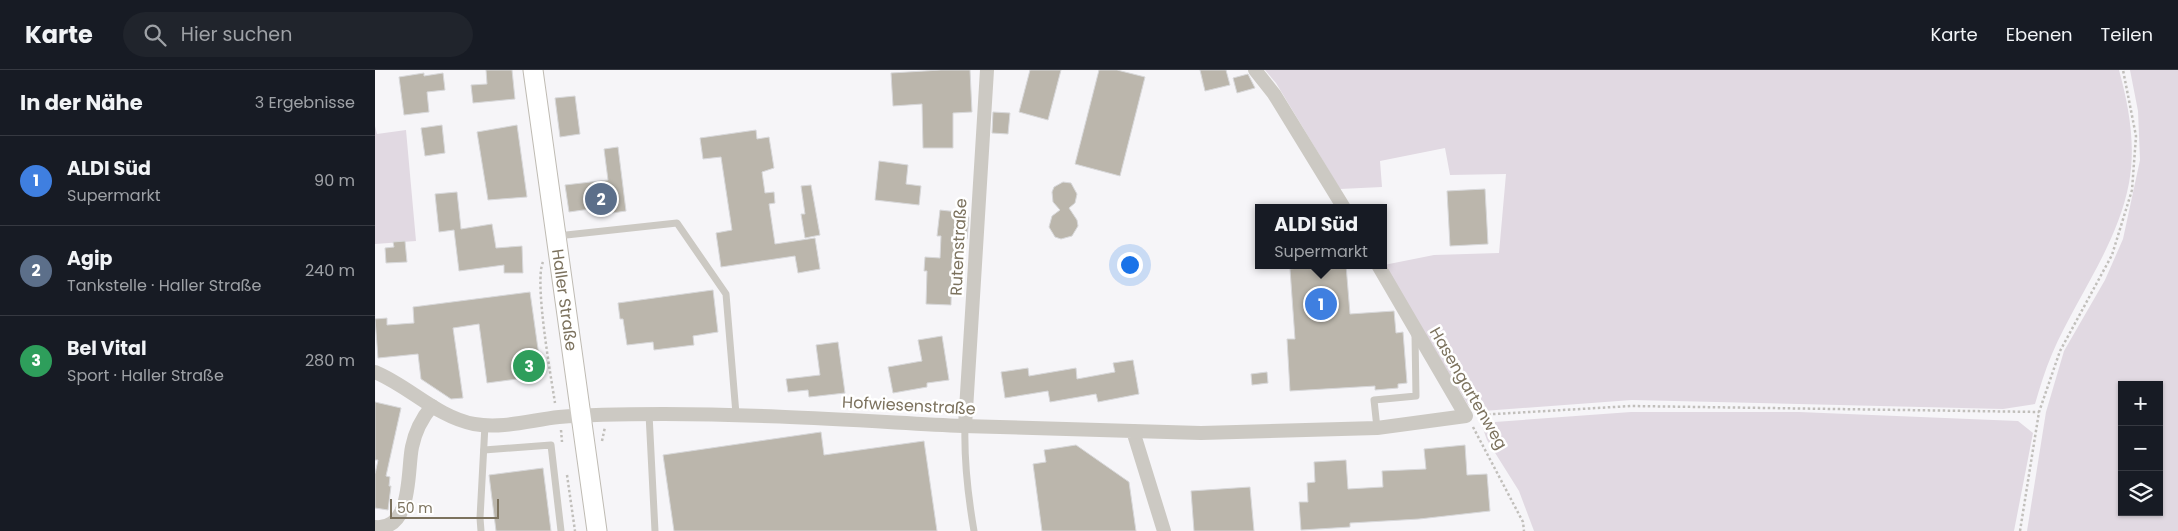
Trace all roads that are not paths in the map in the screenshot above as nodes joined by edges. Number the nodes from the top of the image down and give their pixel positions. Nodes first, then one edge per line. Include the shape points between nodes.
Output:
1 (533, 70) edge
2 (987, 70) edge
3 (1255, 70) edge
4 (1342, 204) edge
5 (557, 236) junction
6 (1380, 269) edge
7 (1415, 329) junction
8 (375, 372) edge
9 (432, 406) junction
10 (649, 414) junction
11 (736, 414) junction
12 (579, 416) junction
13 (1466, 416) joint
14 (485, 425) junction
15 (965, 426) junction
16 (1377, 428) junction
17 (1133, 431) junction
18 (484, 450) junction
19 (375, 527) edge
20 (481, 531) edge
21 (561, 531) edge
22 (597, 531) edge
23 (655, 531) edge
24 (974, 531) edge
25 (1164, 531) edge

1 - 5 main road, Haller Straße
2 - 15 street, Rutenstraße
3 - 4 street via 1274,94
5 - 11 lane via 677,223 726,294
5 - 12 main road, Haller Straße
6 - 7 street, Hasengartenweg
7 - 13 street, Hasengartenweg
7 - 16 lane via 1416,396 1374,400
8 - 9 street, Hofwiesenstraße
9 - 14 street, Hofwiesenstraße via 463,420
9 - 19 street via 424,416 412,446 401,513 387,526
10 - 11 street, Hofwiesenstraße
10 - 12 street, Hofwiesenstraße
10 - 23 lane
11 - 15 street, Hofwiesenstraße
12 - 14 street, Hofwiesenstraße
12 - 22 main road, Haller Straße
13 - 16 street, Hofwiesenstraße
14 - 18 lane
15 - 17 street, Hofwiesenstraße
15 - 24 lane via 964,452
16 - 17 street, Hofwiesenstraße via 1201,433
17 - 25 street
18 - 20 lane
18 - 21 lane via 551,445

